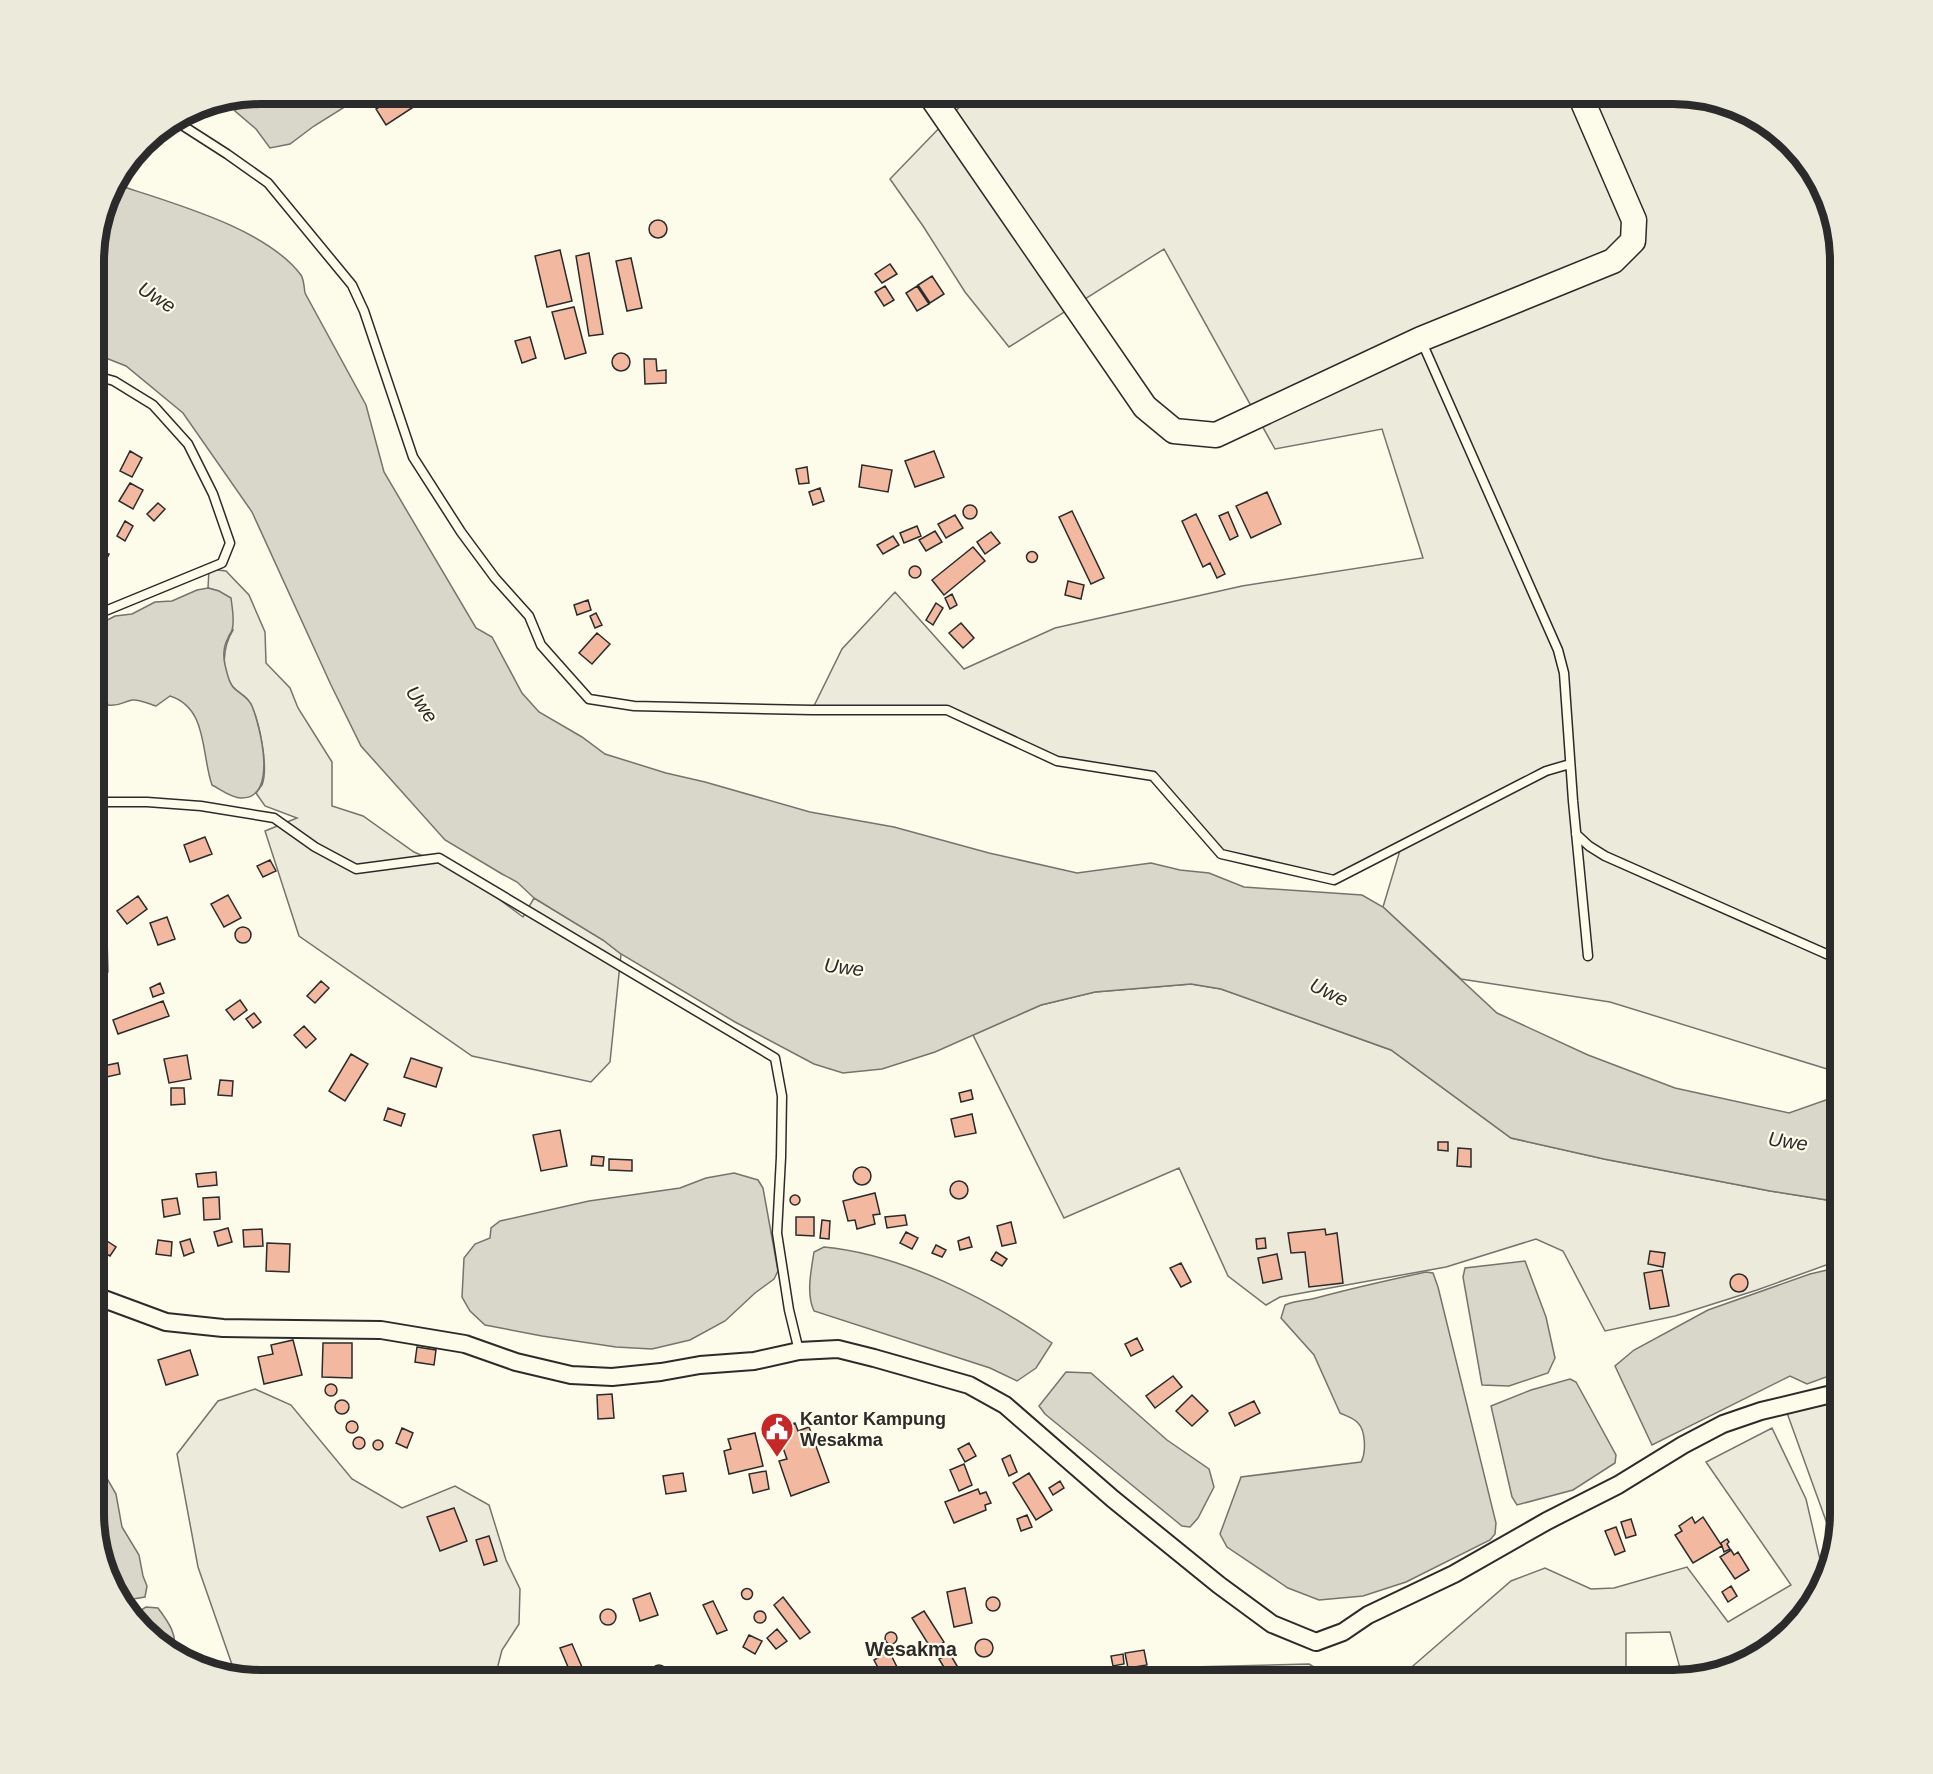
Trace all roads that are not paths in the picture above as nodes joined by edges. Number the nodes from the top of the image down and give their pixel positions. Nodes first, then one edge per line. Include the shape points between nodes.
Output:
1 (937, 104) edge
2 (1584, 104) edge
3 (181, 125) edge
4 (1421, 339) junction
5 (104, 378) edge
6 (104, 611) edge
7 (1570, 764) junction
8 (104, 802) edge
9 (1576, 834) junction
10 (1830, 955) edge
11 (1588, 956) dead end
12 (104, 1299) edge
13 (799, 1351) junction
14 (1830, 1394) edge

1 - 4 main road via 1145,407 1174,432 1216,435
2 - 4 main road via 1634,220 1633,241 1613,261
3 - 7 lane via 268,183 352,285 413,457 461,532 528,616 541,645 589,699 634,706 947,710 1057,761 1153,776 1221,854 1334,880 1546,771
4 - 7 lane via 1558,650 1565,680
5 - 6 lane via 153,405 188,444 213,494 230,543 222,563
7 - 9 lane
8 - 13 lane via 201,806 274,818 356,869 439,858 775,1058 782,1096 777,1233
9 - 10 lane via 1605,856
9 - 11 lane
12 - 13 street via 166,1322 223,1328 381,1330 465,1344 571,1375 612,1377 661,1372 754,1361
13 - 14 street via 838,1349 969,1385 1005,1405 1220,1586 1272,1624 1316,1642 1454,1574 1723,1424

